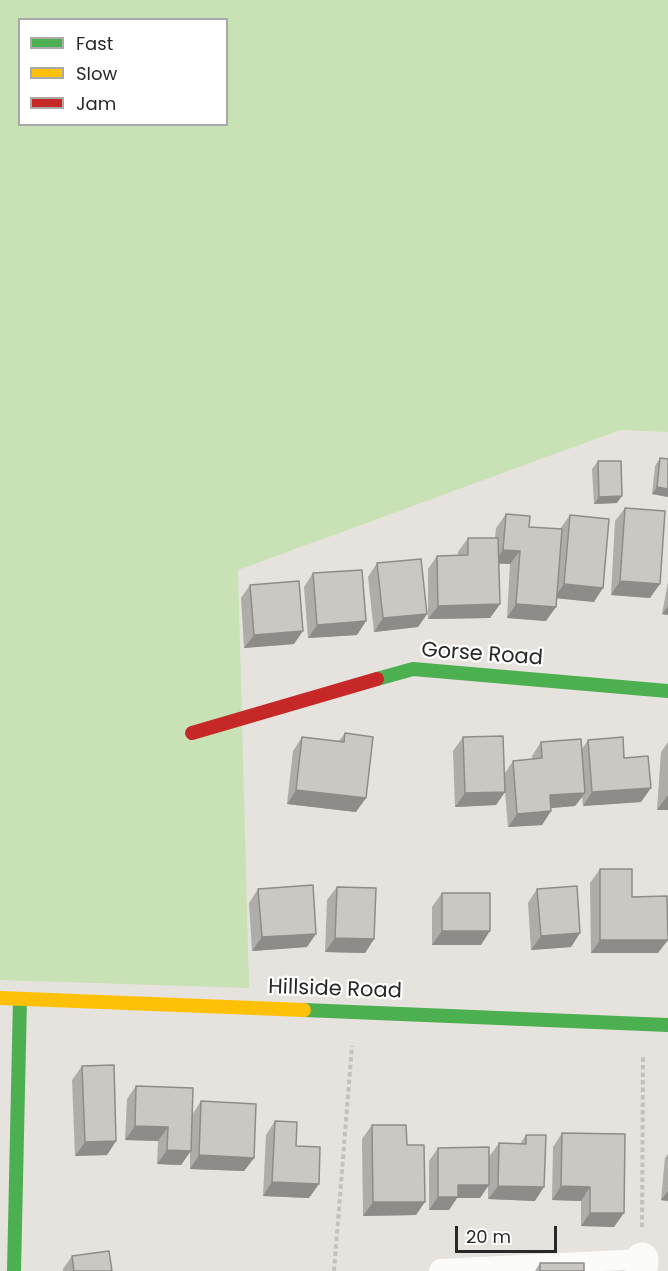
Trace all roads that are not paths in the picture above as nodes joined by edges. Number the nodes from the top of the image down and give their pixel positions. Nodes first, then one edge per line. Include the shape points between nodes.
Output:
1 (668, 691) edge
2 (192, 732) dead end
3 (0, 998) edge
4 (20, 999) junction
5 (668, 1025) edge
6 (641, 1265) edge
7 (14, 1271) edge
8 (438, 1271) edge

1 - 2 street, Gorse Road via 413,669
3 - 4 street, Hillside Road
4 - 5 street, Hillside Road
4 - 7 street
6 - 8 lane

